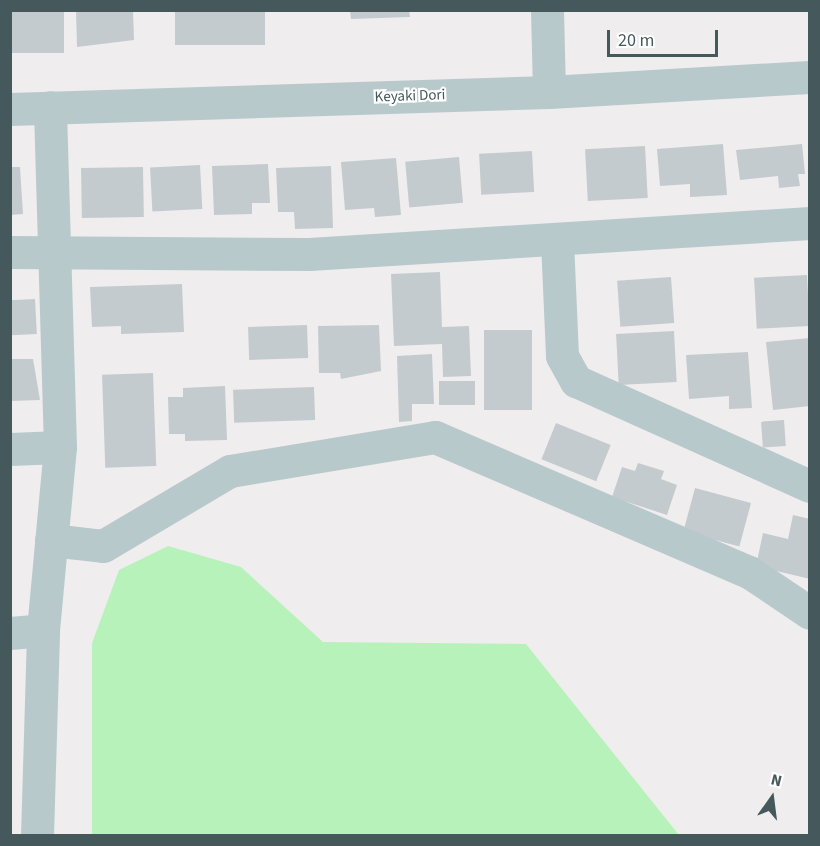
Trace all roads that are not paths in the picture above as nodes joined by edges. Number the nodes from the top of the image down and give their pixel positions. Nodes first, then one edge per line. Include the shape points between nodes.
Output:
1 (547, 10) edge
2 (810, 77) edge
3 (549, 92) junction
4 (50, 107) junction
5 (10, 109) edge
6 (810, 223) edge
7 (557, 241) junction
8 (10, 252) edge
9 (57, 254) junction
10 (60, 447) junction
11 (10, 449) edge
12 (810, 486) edge
13 (51, 540) junction
14 (810, 613) edge
15 (43, 630) junction
16 (10, 633) edge
17 (28, 832) edge

1 - 3 street
2 - 3 street, Keyaki Dori
3 - 4 street, Keyaki Dori
4 - 5 street, Keyaki Dori
4 - 9 street
6 - 7 street
7 - 9 street via 309,254
7 - 12 street via 562,356 576,381
8 - 9 street
9 - 10 street
10 - 11 street
10 - 13 street
13 - 14 street via 103,546 230,471 435,437 749,572
13 - 15 street
15 - 16 street
15 - 17 street

